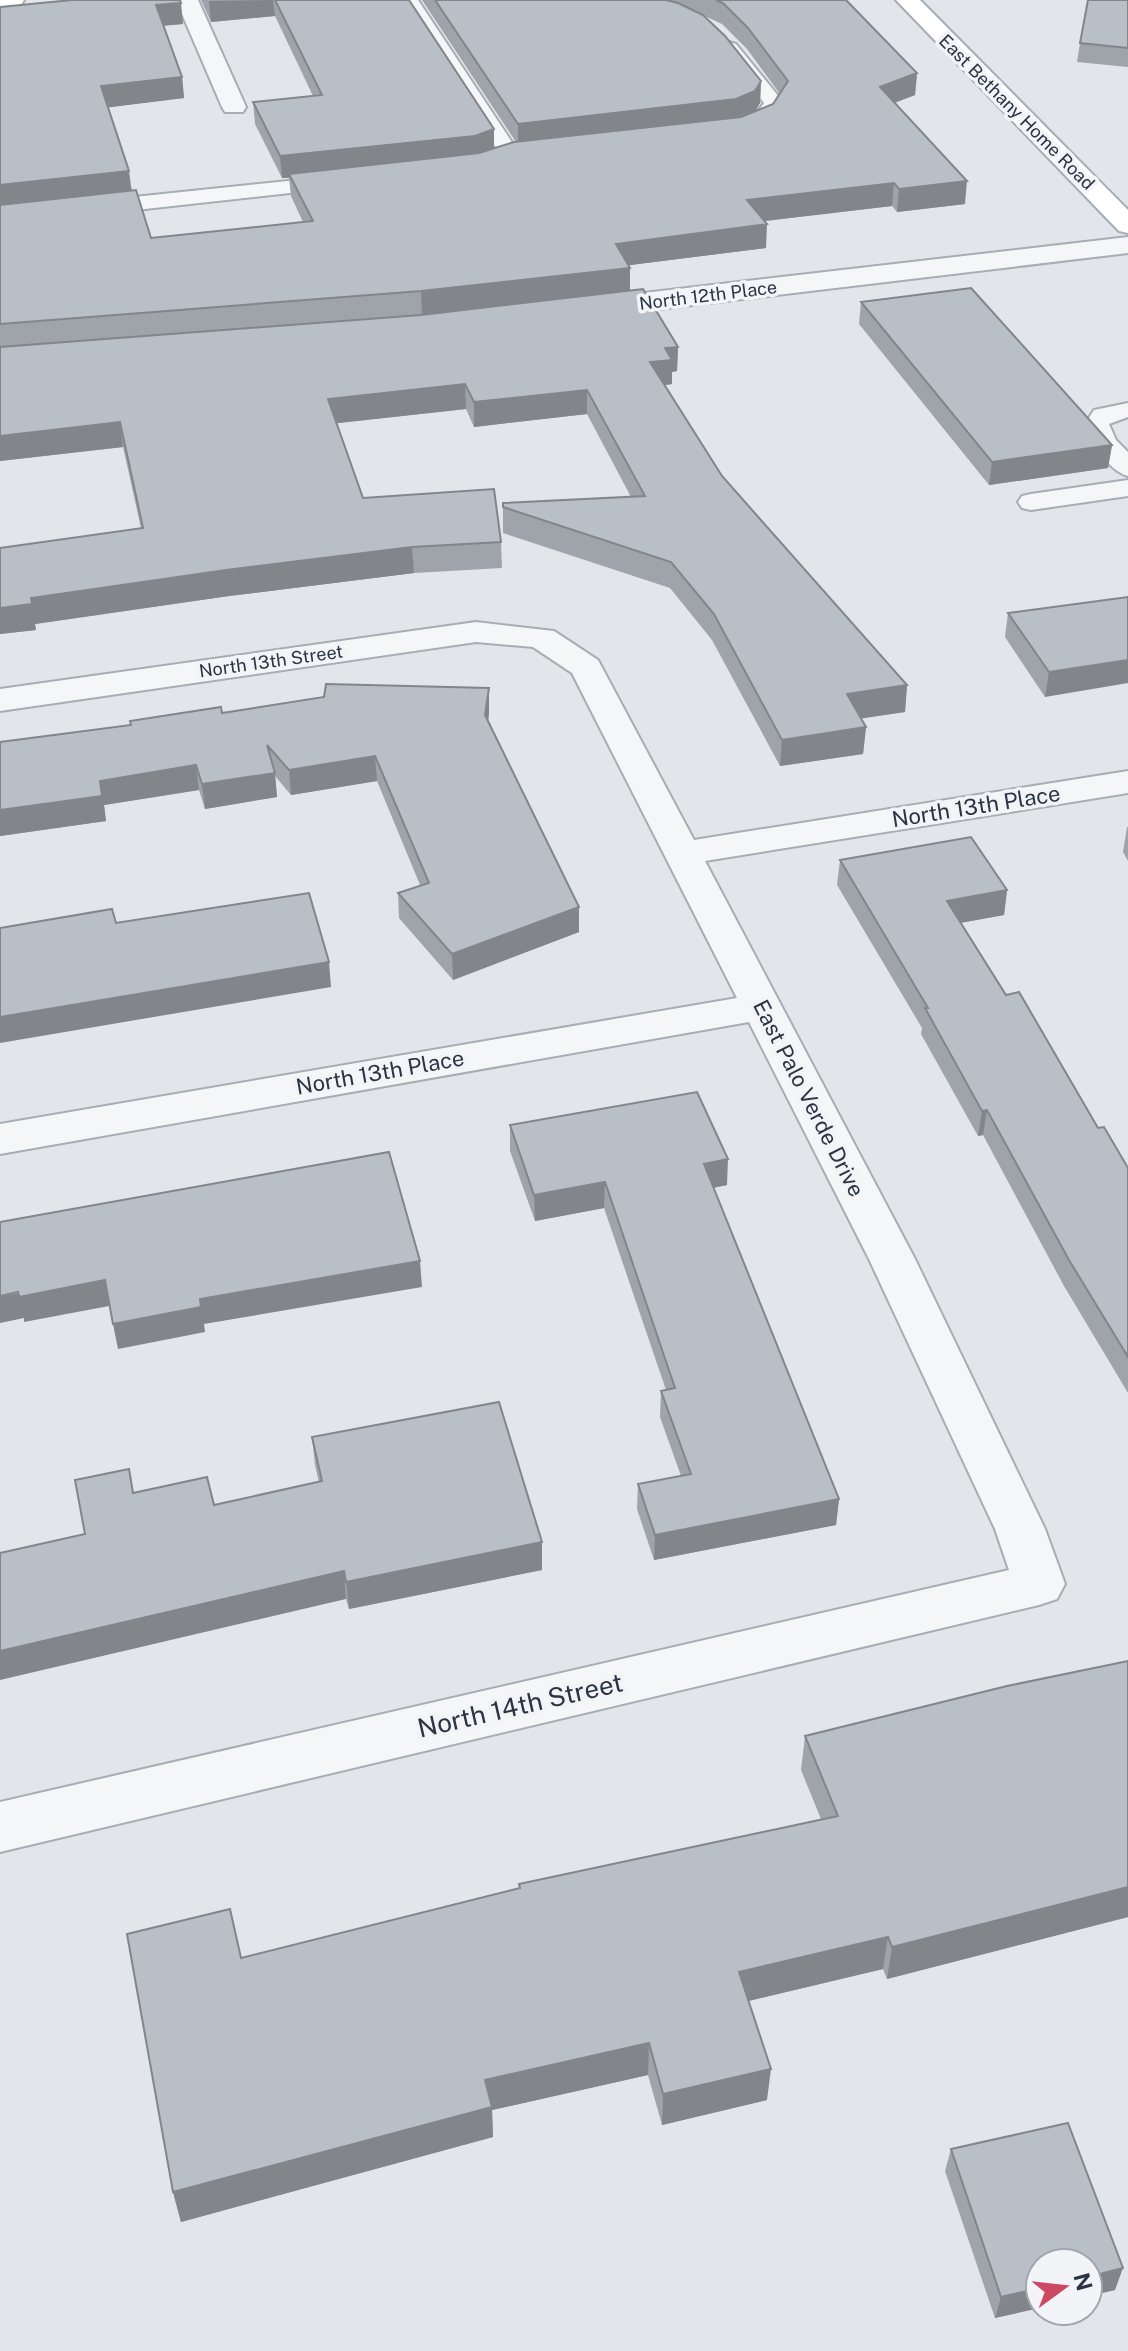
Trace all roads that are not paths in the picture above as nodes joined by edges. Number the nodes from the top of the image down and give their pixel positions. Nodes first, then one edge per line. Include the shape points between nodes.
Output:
1 (13, 0) edge
2 (187, 0) edge
3 (409, 0) edge
4 (907, 0) edge
5 (0, 1) edge
6 (716, 32) edge
7 (234, 107) dead end
8 (709, 133) edge
9 (490, 163) edge
10 (356, 180) edge
11 (0, 218) edge
12 (1128, 225) edge
13 (1128, 245) edge
14 (570, 311) edge
15 (1128, 410) edge
16 (1128, 468) edge
17 (1128, 488) edge
18 (1031, 502) dead end
19 (542, 638) joint
20 (0, 700) edge
21 (1128, 782) edge
22 (682, 853) junction
23 (761, 1007) junction
24 (0, 1139) edge
25 (1039, 1584) joint
26 (0, 1827) edge

1 - 5 main road
2 - 7 street
3 - 9 lane via 518,155
4 - 12 main road, East Bethany Home Road
6 - 8 lane via 774,103 764,119 740,130
10 - 11 lane
13 - 14 street, North 12th Place
15 - 16 lane via 1103,415 1097,424
17 - 18 lane
19 - 20 street, North 13th Street via 476,632
19 - 22 street, East Palo Verde Drive via 586,667
21 - 22 street, North 13th Place
22 - 23 street, East Palo Verde Drive
23 - 24 street, North 13th Place
23 - 25 street, East Palo Verde Drive via 892,1259 1020,1529
25 - 26 street, North 14th Street

